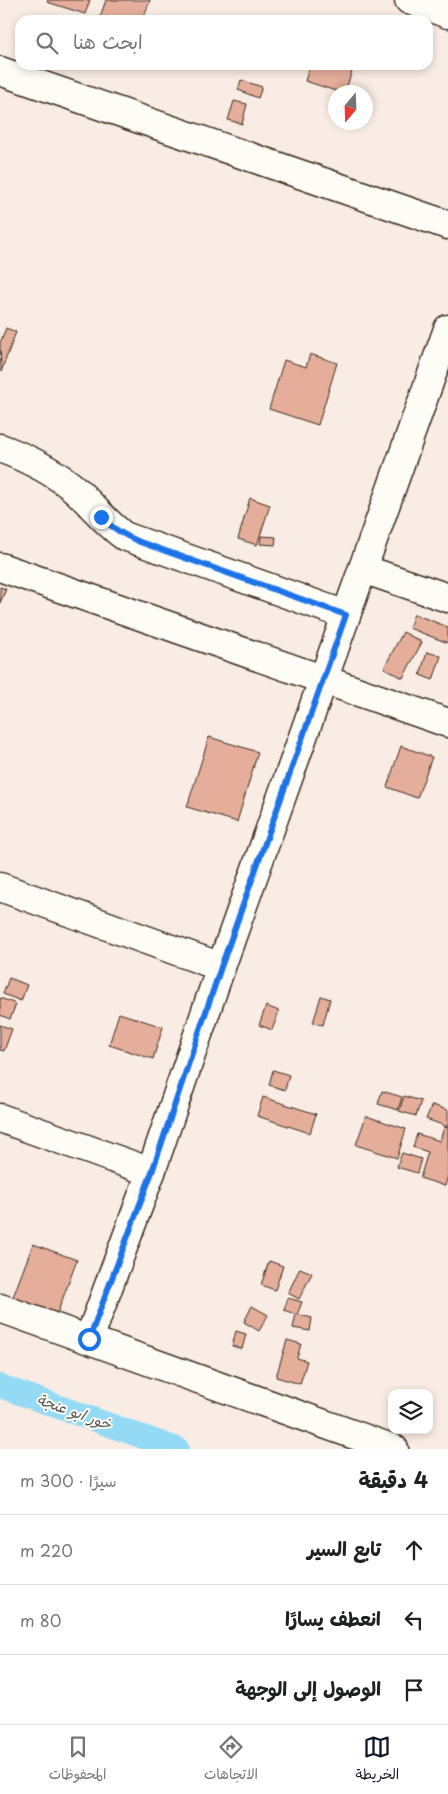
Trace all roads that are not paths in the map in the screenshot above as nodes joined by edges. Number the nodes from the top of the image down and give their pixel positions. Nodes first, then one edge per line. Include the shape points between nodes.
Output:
1 (409, 0) edge
2 (448, 14) edge
3 (0, 71) edge
4 (448, 225) edge
5 (448, 329) edge
6 (0, 448) edge
7 (0, 567) edge
8 (363, 569) junction
9 (448, 598) edge
10 (346, 615) junction
11 (324, 680) junction
12 (448, 723) edge
13 (0, 887) edge
14 (221, 967) junction
15 (0, 1118) edge
16 (152, 1172) junction
17 (0, 1308) edge
18 (89, 1339) junction
19 (394, 1449) edge

1 - 2 street
3 - 4 street
5 - 8 street
6 - 10 street via 53,474 124,536
7 - 11 street
8 - 9 street
8 - 10 street
10 - 11 street
11 - 12 street
11 - 14 street
13 - 14 street
14 - 16 street
15 - 16 street
16 - 18 street
17 - 18 street
18 - 19 street

